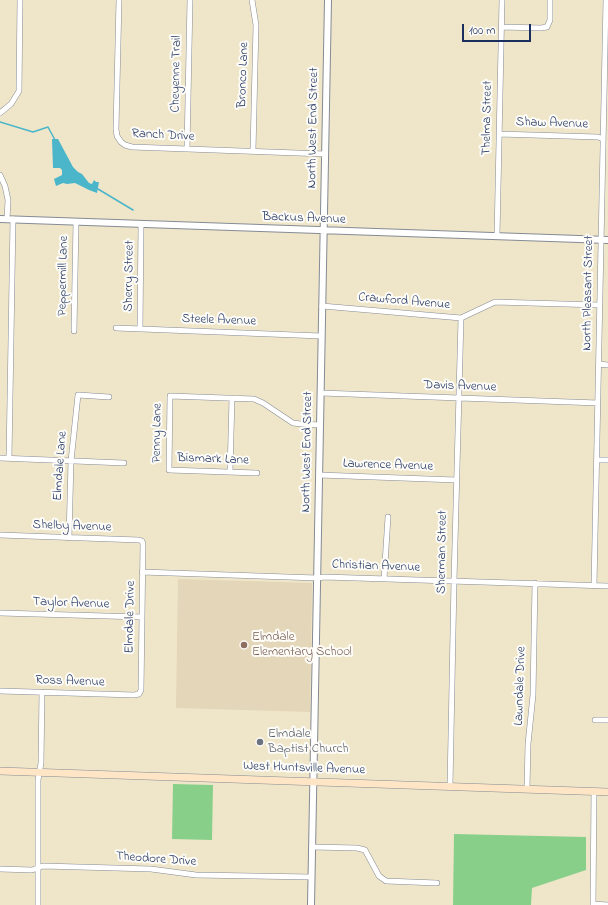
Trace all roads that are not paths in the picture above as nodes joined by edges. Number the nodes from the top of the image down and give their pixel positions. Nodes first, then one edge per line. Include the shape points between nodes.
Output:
1 (20, 0) edge
2 (119, 0) edge
3 (190, 0) edge
4 (252, 0) edge
5 (328, 0) edge
6 (502, 0) edge
7 (550, 0) edge
8 (606, 0) edge
9 (501, 27) junction
10 (0, 113) edge
11 (498, 134) junction
12 (603, 139) junction
13 (187, 149) junction
14 (252, 151) junction
15 (325, 154) junction
16 (0, 175) edge
17 (6, 219) edge
18 (76, 222) junction
19 (141, 224) junction
20 (323, 230) junction
21 (497, 236) junction
22 (605, 240) edge
23 (599, 305) junction
24 (322, 306) junction
25 (461, 318) junction
26 (116, 328) dead end
27 (140, 329) junction
28 (74, 331) dead end
29 (321, 336) junction
30 (599, 364) junction
31 (608, 365) edge
32 (321, 393) junction
33 (109, 397) dead end
34 (232, 398) junction
35 (458, 398) junction
36 (598, 403) junction
37 (320, 425) junction
38 (0, 458) edge
39 (9, 458) junction
40 (71, 460) junction
41 (598, 460) junction
42 (608, 460) edge
43 (124, 463) dead end
44 (169, 470) joint
45 (230, 472) junction
46 (257, 473) dead end
47 (318, 475) junction
48 (456, 480) junction
49 (388, 517) dead end
50 (0, 535) edge
51 (69, 538) junction
52 (142, 541) joint
53 (142, 572) junction
54 (316, 578) junction
55 (384, 579) junction
56 (454, 581) junction
57 (535, 584) junction
58 (594, 586) junction
59 (608, 586) edge
60 (0, 613) edge
61 (142, 617) junction
62 (0, 691) edge
63 (42, 692) junction
64 (139, 694) joint
65 (595, 720) dead end
66 (608, 720) edge
67 (0, 771) edge
68 (39, 772) junction
69 (313, 781) junction
70 (450, 786) junction
71 (527, 789) junction
72 (594, 792) junction
73 (608, 792) edge
74 (312, 847) junction
75 (38, 868) junction
76 (0, 869) edge
77 (311, 877) junction
78 (437, 883) dead end
79 (38, 905) edge
80 (311, 905) edge
81 (593, 905) edge
82 (608, 905) edge

1 - 10 street via 19,91 11,104
2 - 13 street, Ranch Drive via 117,136 125,146
3 - 13 street, Cheyenne Trail
4 - 14 street, Bronco Lane via 256,24
5 - 15 street, North West End Street
6 - 9 street, Thelma Street
7 - 9 street via 550,20 547,27
8 - 12 street, North Pleasant Street
9 - 11 street, Thelma Street
11 - 12 street, Shaw Avenue
11 - 21 street, Thelma Street
12 - 22 street, North Pleasant Street
13 - 14 street, Ranch Drive
14 - 15 street, Ranch Drive
15 - 20 street, North West End Street
16 - 17 street via 8,200
17 - 18 street, Backus Avenue
17 - 39 street
18 - 19 street, Backus Avenue
18 - 28 street, Peppermill Lane
19 - 20 street, Backus Avenue
19 - 27 street, Sherry Street
20 - 21 street, Backus Avenue
20 - 24 street, North West End Street
21 - 22 street, Backus Avenue
22 - 23 street, North Pleasant Street
23 - 25 street, Crawford Avenue via 495,302
23 - 30 street, North Pleasant Street
24 - 25 street, Crawford Avenue
24 - 29 street, North West End Street
25 - 35 street, Sherman Street
26 - 27 street, Steele Avenue
27 - 29 street, Steele Avenue
29 - 32 street, North West End Street
30 - 31 street
30 - 36 street, North Pleasant Street
32 - 35 street, Davis Avenue
32 - 37 street, North West End Street
33 - 40 street, Elmdale Lane via 78,395
34 - 37 street via 254,399 293,423
34 - 44 street, Penny Lane via 170,396
34 - 45 street
35 - 36 street, Davis Avenue
35 - 48 street, Sherman Street
36 - 41 street, North Pleasant Street
37 - 47 street, North West End Street
38 - 39 street
39 - 40 street
40 - 43 street
40 - 51 street, Elmdale Lane
41 - 42 street
41 - 58 street, North Pleasant Street
44 - 45 street, Bismark Lane
45 - 46 street, Bismark Lane
47 - 48 street, Lawrence Avenue
47 - 54 street, North West End Street
48 - 56 street, Sherman Street
49 - 55 street
50 - 51 street, Shelby Avenue
51 - 52 street, Shelby Avenue
52 - 53 street, Elmdale Drive
53 - 54 street, Christian Avenue
53 - 61 street, Elmdale Drive
54 - 55 street, Christian Avenue
54 - 69 street, North West End Street
55 - 56 street, Christian Avenue
56 - 57 street, Christian Avenue
56 - 70 street, Sherman Street
57 - 58 street, Christian Avenue
57 - 71 street, Lawndale Drive via 533,695
58 - 59 street, Christian Avenue
60 - 61 street, Taylor Avenue
61 - 64 street, Elmdale Drive
62 - 63 street, Ross Avenue
63 - 64 street, Ross Avenue via 134,696
63 - 68 street
65 - 66 street
67 - 68 main road, West Huntsville Avenue
68 - 69 main road, West Huntsville Avenue
68 - 75 street
69 - 70 main road, West Huntsville Avenue
69 - 74 street, North West End Street
70 - 71 main road, West Huntsville Avenue
71 - 72 main road, West Huntsville Avenue
72 - 73 main road, West Huntsville Avenue
72 - 81 street
74 - 77 street, North West End Street
74 - 78 street via 365,850 379,876 386,881
75 - 76 street, Theodore Drive
75 - 77 street, Theodore Drive via 43,866 151,869 196,875
75 - 79 street
77 - 80 street, North West End Street
81 - 82 street

